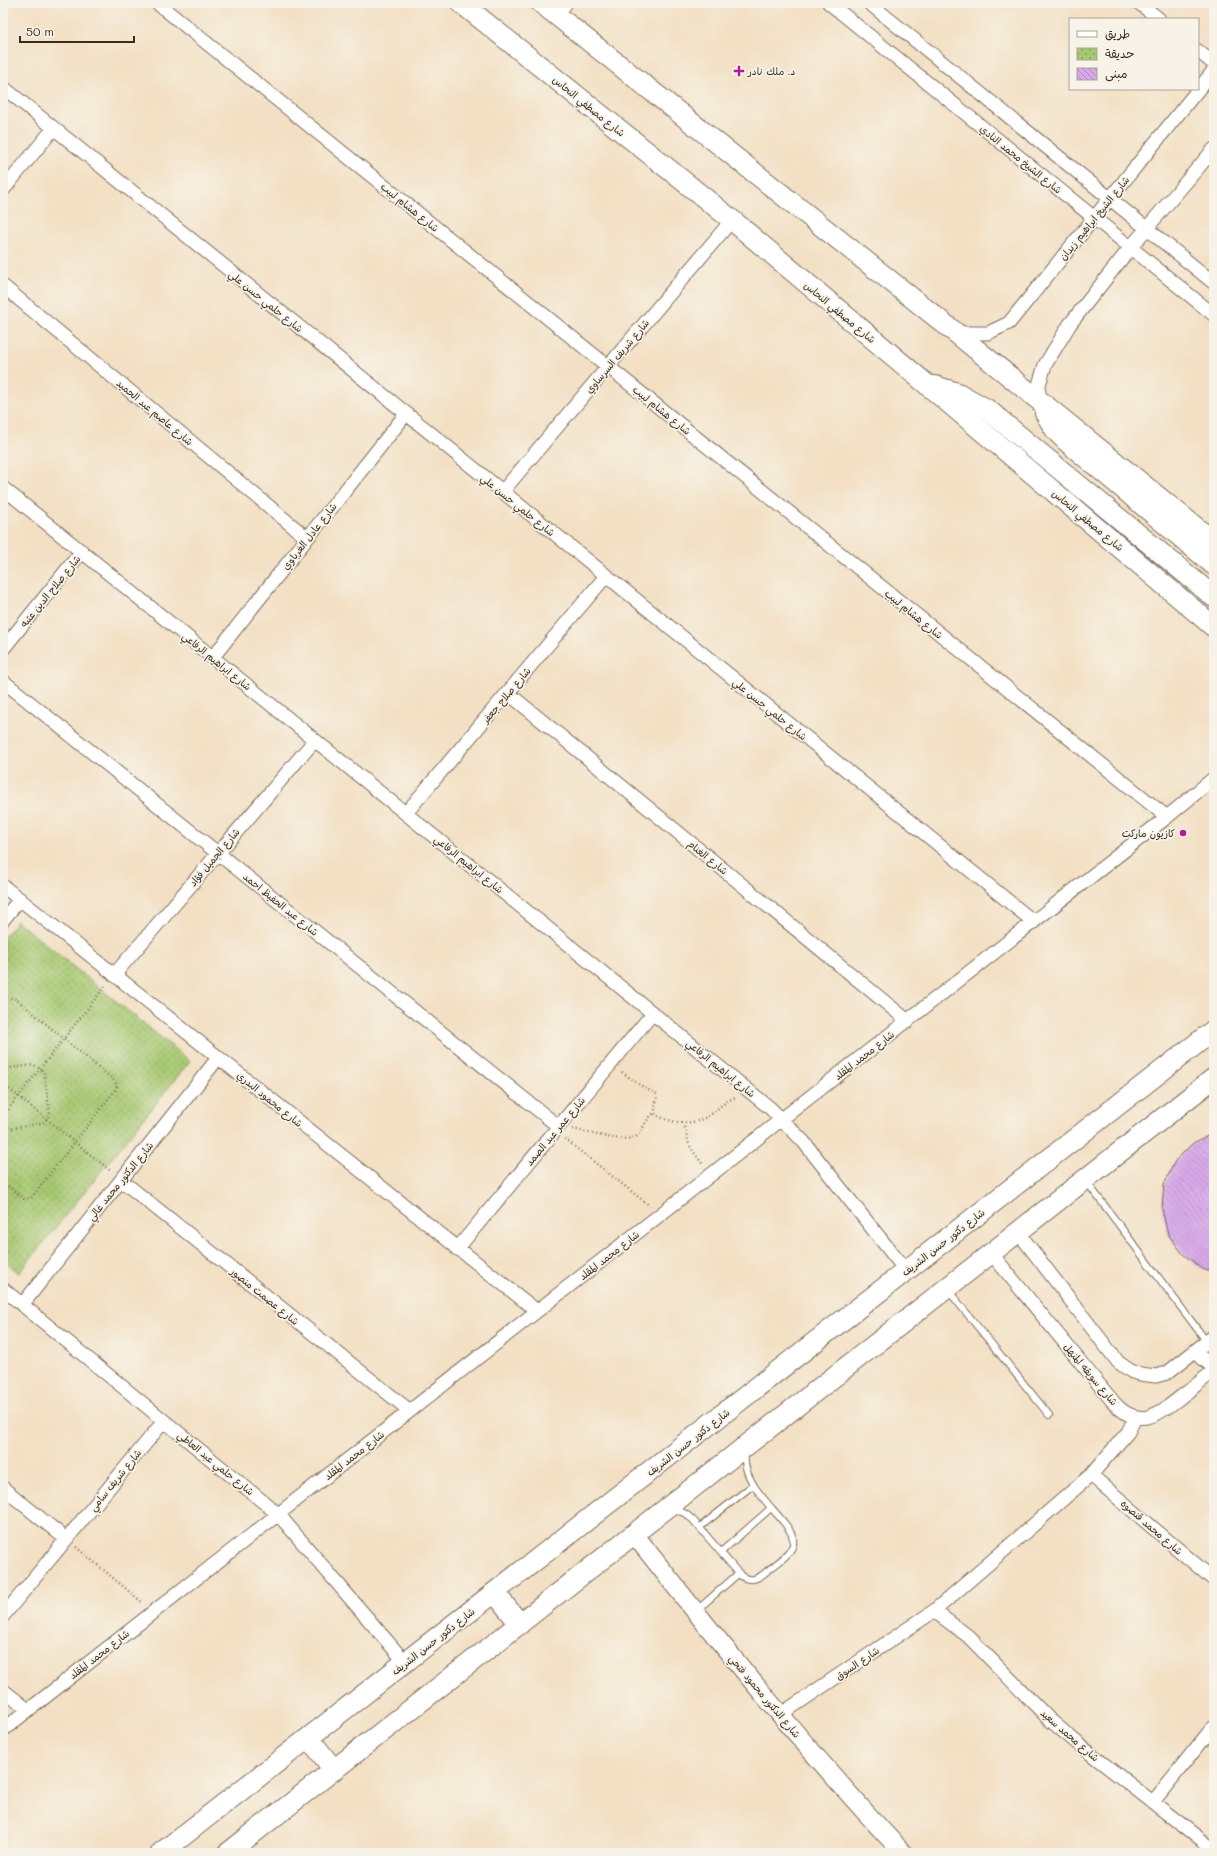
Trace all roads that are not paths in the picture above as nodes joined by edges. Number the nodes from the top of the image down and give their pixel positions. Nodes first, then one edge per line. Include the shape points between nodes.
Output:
1 (157, 3) edge
2 (460, 3) edge
3 (540, 3) edge
4 (829, 3) edge
5 (869, 3) edge
6 (1139, 3) edge
7 (561, 9) edge
8 (1158, 18) edge
9 (1199, 52) edge
10 (1214, 64) edge
11 (1214, 70) edge
12 (3, 86) edge
13 (1199, 88) edge
14 (1198, 90) edge
15 (54, 128) junction
16 (1214, 149) edge
17 (3, 190) edge
18 (1110, 198) junction
19 (1094, 218) junction
20 (732, 220) junction
21 (1146, 229) junction
22 (1130, 248) junction
23 (1214, 283) edge
24 (3, 286) edge
25 (1214, 315) edge
26 (956, 333) junction
27 (608, 367) junction
28 (925, 384) junction
29 (1041, 402) junction
30 (406, 414) junction
31 (4, 489) edge
32 (502, 492) junction
33 (307, 538) junction
34 (1214, 542) edge
35 (82, 551) junction
36 (1214, 565) edge
37 (606, 576) junction
38 (1214, 597) edge
39 (1214, 627) edge
40 (3, 649) edge
41 (213, 657) junction
42 (3, 681) edge
43 (508, 693) junction
44 (315, 740) junction
45 (1214, 778) edge
46 (406, 813) junction
47 (1167, 817) junction
48 (217, 853) junction
49 (3, 886) edge
50 (20, 899) junction
51 (3, 920) edge
52 (1034, 922) junction
53 (114, 975) junction
54 (653, 1012) junction
55 (908, 1021) junction
56 (1214, 1030) edge
57 (218, 1058) junction
58 (1214, 1078) edge
59 (783, 1119) junction
60 (557, 1129) junction
61 (121, 1180) junction
62 (1085, 1180) junction
63 (1018, 1232) junction
64 (457, 1249) junction
65 (991, 1254) junction
66 (906, 1271) junction
67 (947, 1288) junction
68 (3, 1289) edge
69 (22, 1305) junction
70 (537, 1311) junction
71 (1211, 1339) edge
72 (1195, 1352) junction
73 (1214, 1368) edge
74 (1214, 1371) edge
75 (410, 1411) junction
76 (1049, 1415) dead end
77 (1135, 1418) junction
78 (164, 1421) junction
79 (746, 1446) junction
80 (1091, 1474) junction
81 (753, 1485) junction
82 (3, 1488) edge
83 (669, 1507) junction
84 (771, 1508) junction
85 (278, 1514) junction
86 (700, 1527) junction
87 (634, 1534) junction
88 (66, 1539) junction
89 (721, 1552) junction
90 (739, 1573) junction
91 (1214, 1580) edge
92 (495, 1593) junction
93 (934, 1611) junction
94 (695, 1612) junction
95 (3, 1616) edge
96 (520, 1624) junction
97 (405, 1662) junction
98 (3, 1690) edge
99 (28, 1710) junction
100 (780, 1715) junction
101 (1214, 1726) edge
102 (3, 1730) edge
103 (309, 1738) junction
104 (334, 1770) junction
105 (1153, 1802) junction
106 (1214, 1850) edge
107 (161, 1853) edge
108 (228, 1853) edge
109 (903, 1853) edge

1 - 27 street, شارع هشام لبيب
2 - 20 main road, شارع مصطفي النحاس
3 - 7 main road
4 - 19 street, شارع الشيخ محمد النادي
5 - 18 street
6 - 8 street
7 - 26 main road
9 - 10 street
11 - 13 street, شارع الشيخ ابراهيم زيدان
12 - 15 street, شارع حلمي حسن علي
14 - 18 street, شارع الشيخ ابراهيم زيدان
15 - 17 street
15 - 30 street, شارع حلمي حسن علي
16 - 21 street
18 - 19 street, شارع الشيخ ابراهيم زيدان
18 - 21 street
19 - 22 street, شارع الشيخ محمد النادي
19 - 26 street, شارع الشيخ ابراهيم زيدان via 1009,323 988,333
20 - 27 street, شارع شريف السرساوي
20 - 28 main road, شارع مصطفي النحاس
21 - 22 street
21 - 23 street
22 - 25 street, شارع الشيخ محمد النادي
22 - 29 street via 1057,344 1045,365 1038,388
24 - 33 street, شارع عاصم عبد الحميد
26 - 29 main road
27 - 32 street, شارع شريف السرساوي
27 - 47 street, شارع هشام لبيب
28 - 38 main road via 958,393 988,410
28 - 39 main road, شارع مصطفي النحاس
29 - 34 main road
29 - 36 main road via 1048,420 1065,440
30 - 32 street, شارع حلمي حسن علي
30 - 33 street, شارع عادل الغرباوي
31 - 35 street, شارع ابراهيم الرفاعي
32 - 37 street, شارع حلمي حسن علي
33 - 41 street, شارع عادل الغرباوي
35 - 40 street, شارع صلاح الدين عتبه
35 - 41 street, شارع ابراهيم الرفاعي
37 - 43 street, شارع صلاح جعفر
37 - 52 street, شارع حلمي حسن علي
41 - 44 street, شارع ابراهيم الرفاعي
42 - 48 street, شارع عبد الحفيظ احمد
43 - 46 street, شارع صلاح جعفر
43 - 55 street, شارع الغنام
44 - 46 street, شارع ابراهيم الرفاعي
44 - 48 street, شارع الجميل فؤاد
45 - 47 street, شارع محمد المقلد
46 - 54 street, شارع ابراهيم الرفاعي
47 - 52 street, شارع محمد المقلد
48 - 53 street, شارع الجميل فؤاد
48 - 60 street, شارع عبد الحفيظ احمد
49 - 50 street, شارع محمود البدري
50 - 51 street
50 - 53 street, شارع محمود البدري
52 - 55 street, شارع محمد المقلد
53 - 57 street, شارع محمود البدري
54 - 59 street, شارع ابراهيم الرفاعي
54 - 60 street, شارع عمر عبد الصمد
55 - 59 street, شارع محمد المقلد
56 - 66 main road, شارع دكتور حسن الشريف
57 - 61 street, شارع الدكتور محمد غالي
57 - 64 street, شارع محمود البدري
58 - 62 main road
59 - 66 street, شارع ابراهيم الرفاعي
59 - 70 street, شارع محمد المقلد
60 - 64 street, شارع عمر عبد الصمد
61 - 69 street, شارع الدكتور محمد غالي
61 - 75 street, شارع عصمت منصور
62 - 63 main road
62 - 71 lane
63 - 65 main road
63 - 72 street via 1113,1355 1132,1372 1148,1376 1168,1373
64 - 70 street, شارع محمود البدري
65 - 67 main road
65 - 77 street, شارع سويقه المنهل via 1115,1404
66 - 92 main road, شارع دكتور حسن الشريف
67 - 76 lane
67 - 79 main road
68 - 69 street, شارع حلمي عبد العاطي
69 - 78 street, شارع حلمي عبد العاطي
70 - 75 street, شارع محمد المقلد
71 - 72 street
72 - 73 street
74 - 77 street via 1161,1413 1147,1418
75 - 85 street, شارع محمد المقلد
77 - 80 street, شارع السوق via 1128,1432
78 - 85 street, شارع حلمي عبد العاطي
78 - 88 street, شارع شريف سامي
79 - 81 lane via 746,1471
79 - 83 main road
80 - 91 street, شارع محمد قنصوه
80 - 93 street, شارع السوق
81 - 84 lane
81 - 86 lane
82 - 88 street
83 - 86 lane via 686,1514
83 - 87 main road
84 - 89 lane
84 - 90 lane via 792,1534 794,1539 791,1549 759,1578 746,1579
85 - 97 street, شارع حلمي عبد العاطي
85 - 99 street, شارع محمد المقلد
86 - 89 lane
87 - 94 street, شارع الدكتور محمود فتحي
87 - 96 main road
88 - 95 street, شارع شريف سامي
89 - 90 lane
90 - 94 lane
92 - 96 main road
92 - 97 main road, شارع دكتور حسن الشريف
93 - 100 street, شارع السوق
93 - 105 street, شارع محمد سعيد via 968,1636 1050,1720
94 - 100 street, شارع الدكتور محمود فتحي
96 - 104 main road
97 - 103 main road, شارع دكتور حسن الشريف
98 - 99 street
99 - 102 street, شارع محمد المقلد
100 - 109 street, شارع الدكتور محمود فتحي
101 - 105 street
103 - 104 main road
103 - 107 main road, شارع دكتور حسن الشريف
104 - 108 main road
105 - 106 street, شارع محمد سعيد

